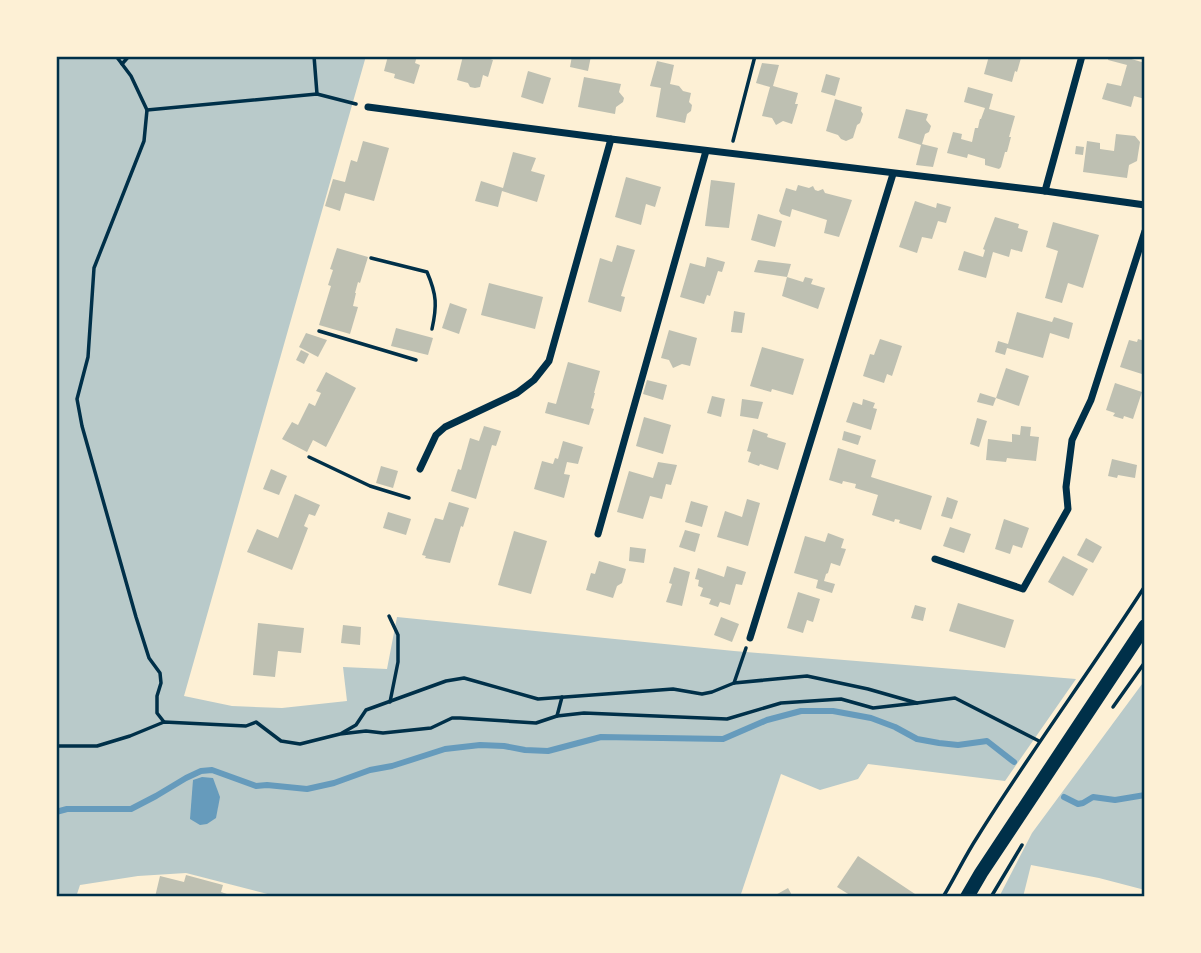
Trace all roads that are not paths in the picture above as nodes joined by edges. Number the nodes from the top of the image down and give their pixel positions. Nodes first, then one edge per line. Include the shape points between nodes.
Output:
1 (1082, 56) edge
2 (368, 107) road end
3 (611, 139) junction
4 (706, 151) junction
5 (892, 174) junction
6 (1045, 191) junction
7 (1145, 205) edge
8 (1145, 231) edge
9 (419, 469) dead end
10 (598, 534) dead end
11 (935, 559) dead end
12 (1145, 626) edge
13 (750, 638) road end
14 (967, 897) edge

1 - 6 street
2 - 3 street
3 - 4 street
3 - 9 street via 549,361 517,393 445,427
4 - 5 street
4 - 10 street
5 - 6 street
5 - 13 street
6 - 7 street
8 - 11 street via 1091,400 1072,440 1068,509 1023,589
12 - 14 main road

